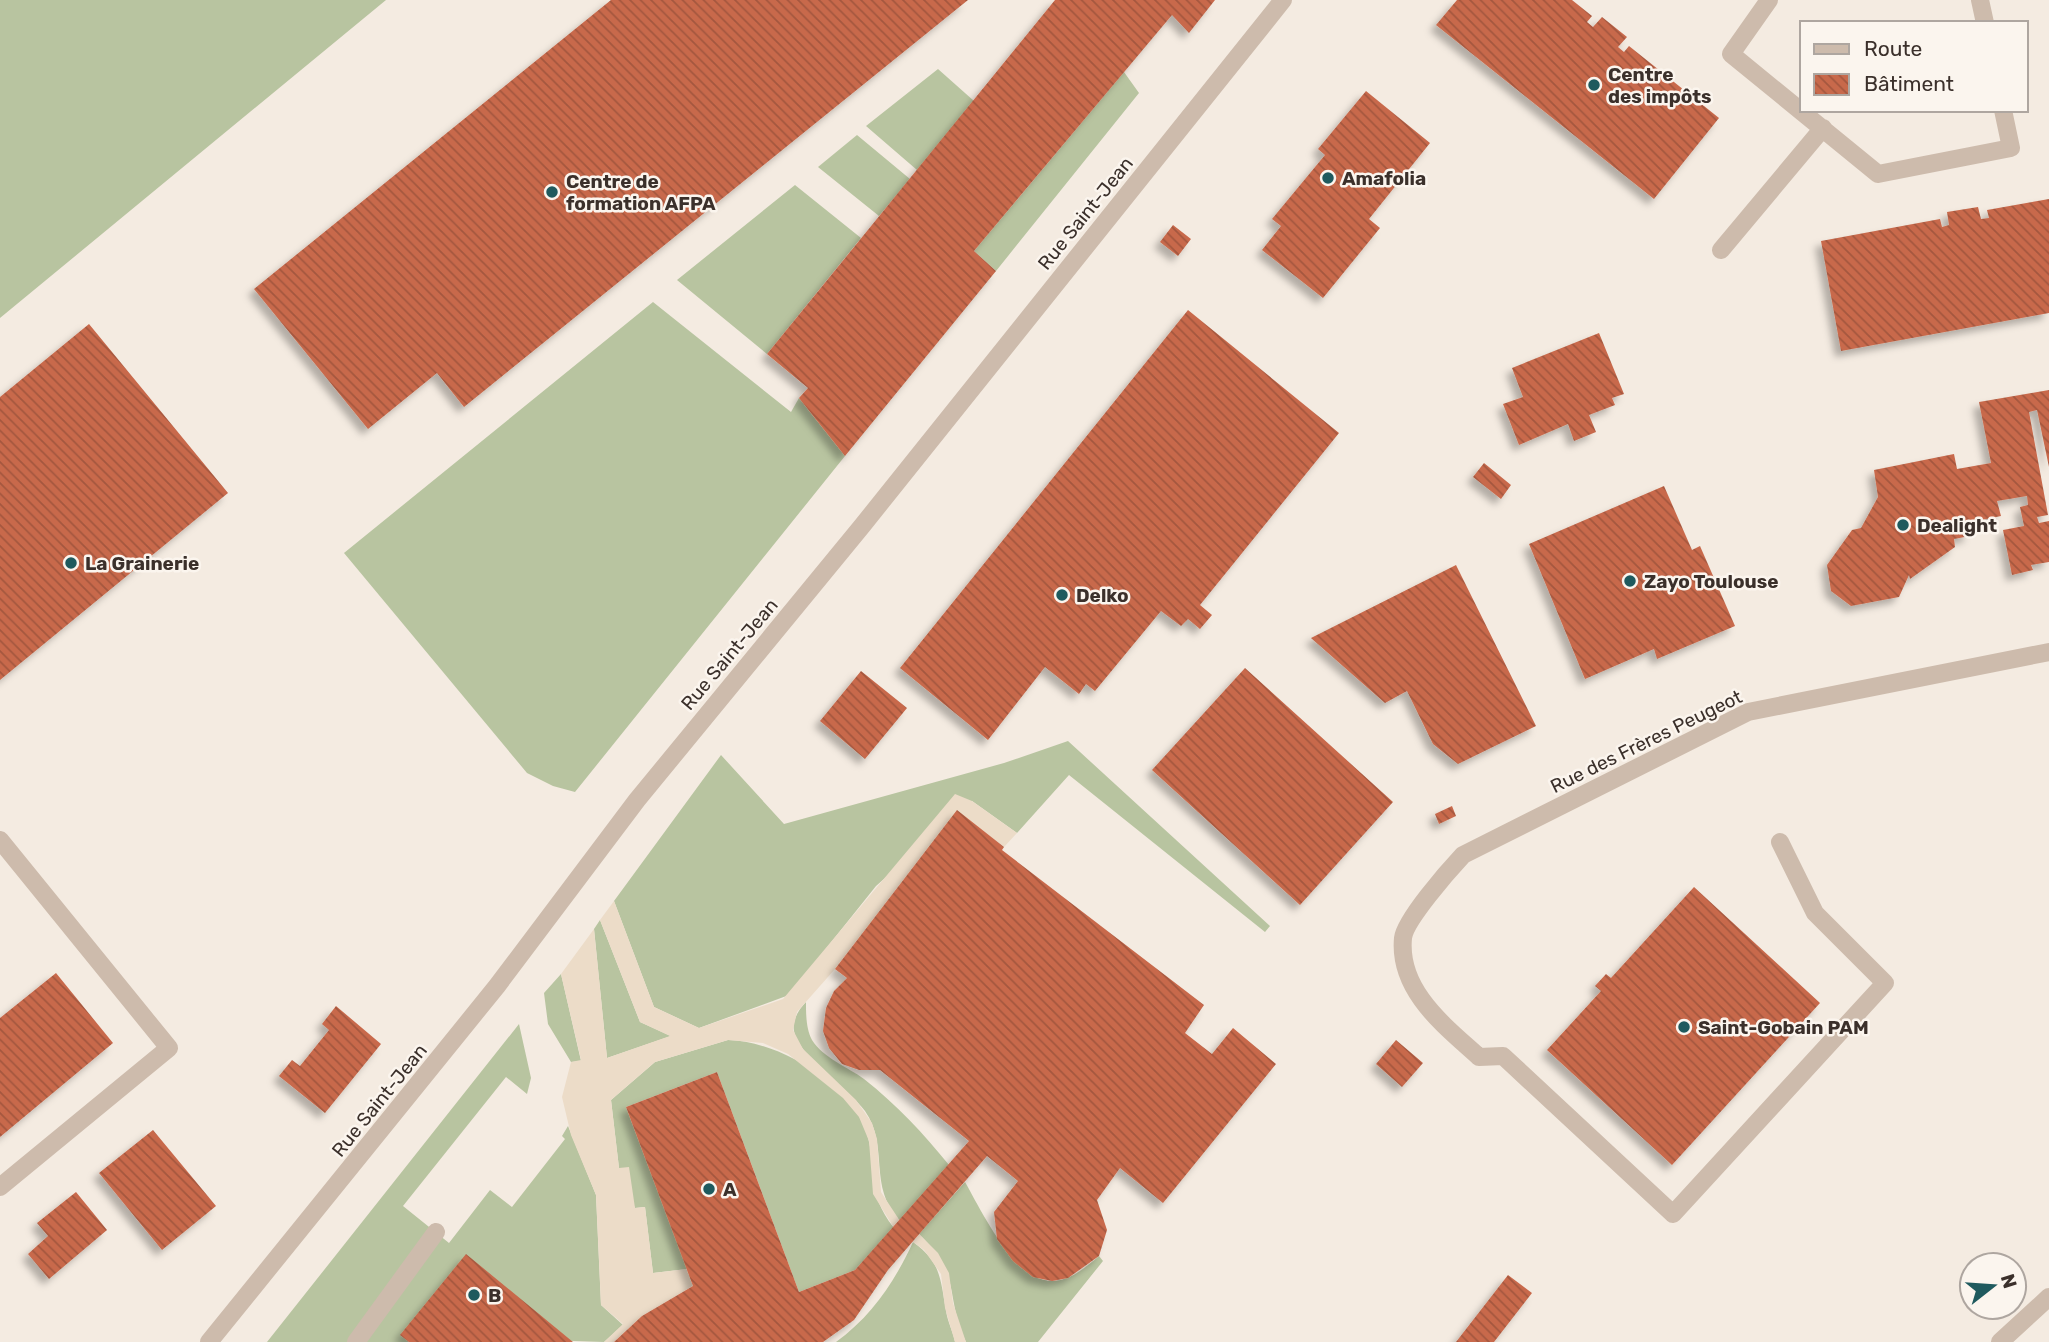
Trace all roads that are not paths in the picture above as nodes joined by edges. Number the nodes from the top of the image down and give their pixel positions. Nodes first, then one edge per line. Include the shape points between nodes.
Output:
1 (1283, 0) edge
2 (1769, 0) edge
3 (1980, 0) edge
4 (1985, 21) edge
5 (1800, 110) edge
6 (1803, 112) edge
7 (2003, 112) edge
8 (1823, 128) junction
9 (1721, 250) dead end
10 (2049, 652) edge
11 (0, 840) edge
12 (1780, 842) dead end
13 (0, 1187) edge
14 (436, 1232) dead end
15 (2049, 1297) edge
16 (211, 1341) edge
17 (356, 1342) edge
18 (2000, 1342) edge

1 - 16 street, Rue Saint-Jean via 637,800 497,986
2 - 5 street via 1731,54
3 - 4 street
6 - 8 street
7 - 8 street via 2011,148 1878,174
8 - 9 street
10 - 12 street, Rue des Frères Peugeot via 1748,712 1463,855 1434,887 1403,936 1407,972 1422,1002 1479,1057 1503,1056 1673,1214 1885,983 1815,913
11 - 13 street via 169,1048
14 - 17 street
15 - 18 street

